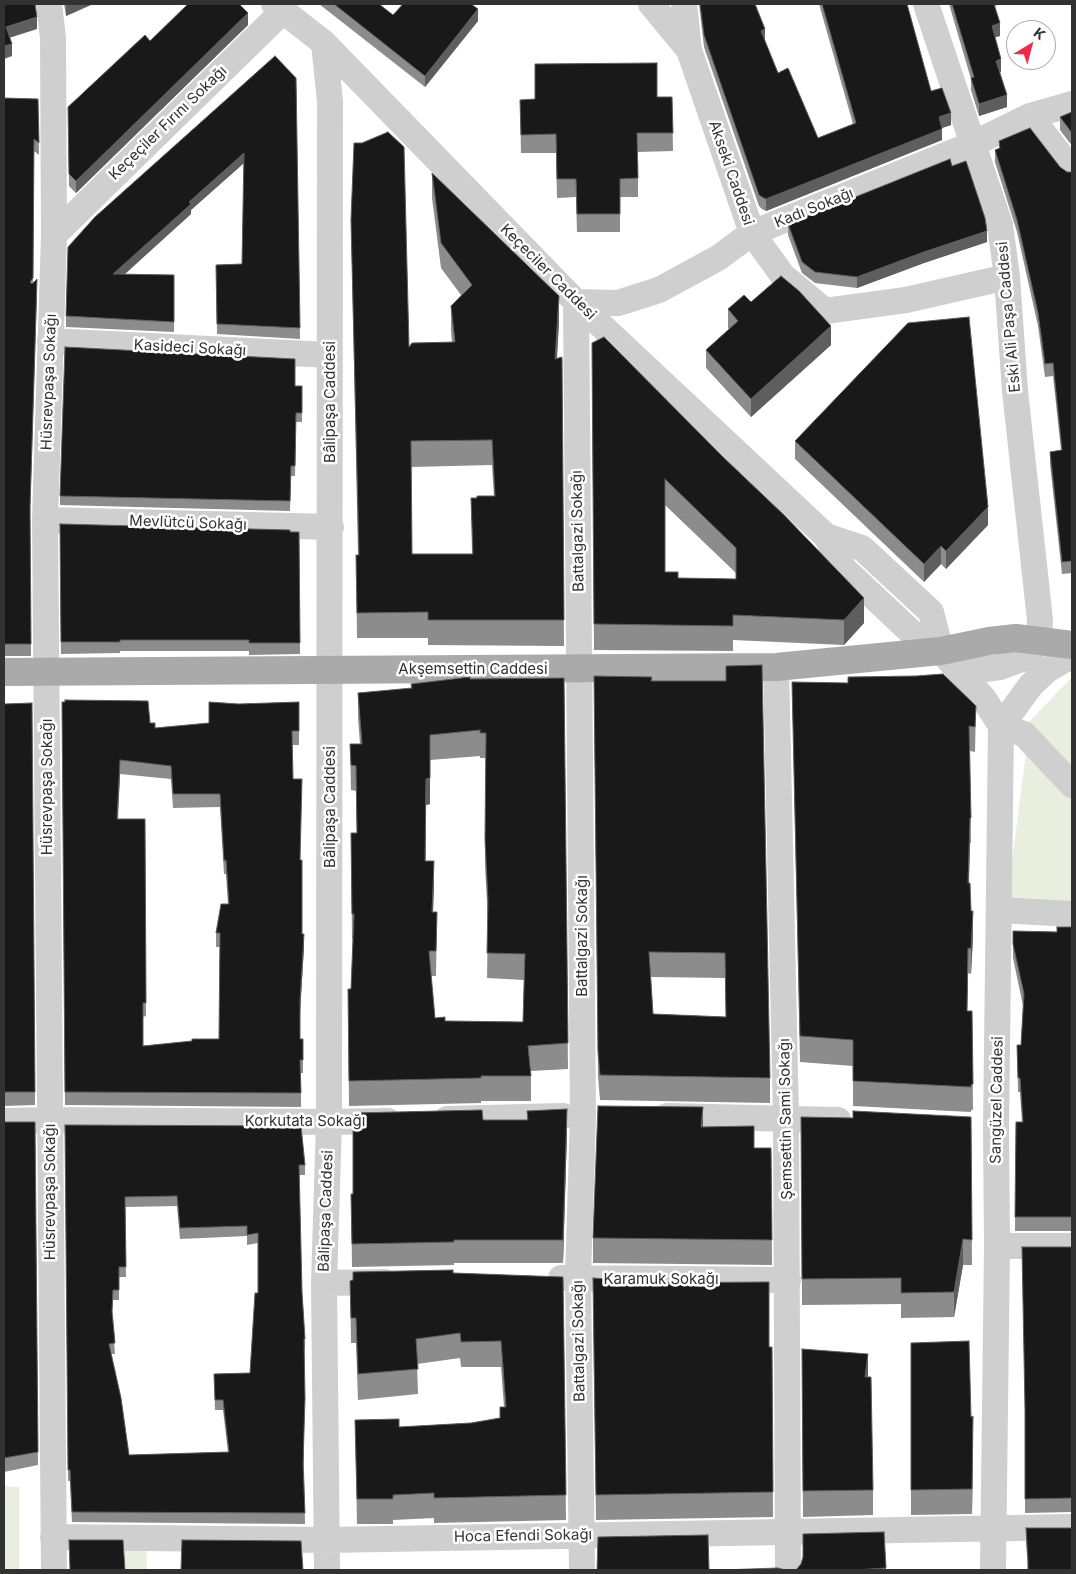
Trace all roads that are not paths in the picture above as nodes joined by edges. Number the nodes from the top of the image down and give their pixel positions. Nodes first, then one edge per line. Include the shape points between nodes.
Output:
1 (49, 4) edge
2 (650, 4) edge
3 (684, 4) edge
4 (926, 4) edge
5 (278, 7) edge
6 (324, 43) junction
7 (689, 50) junction
8 (1072, 104) edge
9 (1030, 116) junction
10 (973, 144) junction
11 (1072, 170) edge
12 (752, 233) junction
13 (54, 235) junction
14 (1007, 277) junction
15 (576, 302) junction
16 (50, 341) junction
17 (329, 355) junction
18 (45, 520) junction
19 (330, 527) junction
20 (1039, 640) junction
21 (1072, 644) edge
22 (941, 651) junction
23 (1072, 658) edge
24 (776, 667) junction
25 (579, 668) junction
26 (330, 670) junction
27 (4, 672) edge
28 (46, 672) junction
29 (1001, 726) junction
30 (1072, 784) edge
31 (1000, 910) junction
32 (1072, 914) edge
33 (593, 1115) junction
34 (641, 1116) edge
35 (786, 1118) junction
36 (50, 1120) junction
37 (4, 1122) edge
38 (329, 1122) junction
39 (866, 1122) edge
40 (997, 1246) junction
41 (1072, 1246) edge
42 (578, 1278) junction
43 (539, 1279) edge
44 (788, 1280) junction
45 (412, 1281) edge
46 (324, 1283) junction
47 (1072, 1527) edge
48 (994, 1528) junction
49 (788, 1533) junction
50 (582, 1535) junction
51 (52, 1537) junction
52 (327, 1540) junction
53 (54, 1570) edge
54 (327, 1570) edge
55 (582, 1570) edge
56 (788, 1570) edge
57 (993, 1570) edge

1 - 13 street, Hüsrevpaşa Sokağı via 53,38
2 - 7 street
3 - 7 street, Akseki Caddesi
4 - 10 street, Eski Ali Paşa Caddesi
5 - 6 street, Keçeciler Caddesi
5 - 13 street, Keçeçiler Fırını Sokağı
6 - 15 street, Keçeciler Caddesi
6 - 17 street, Bâlipaşa Caddesi via 330,102
7 - 12 street, Akseki Caddesi
8 - 9 street, Kadı Sokağı
9 - 10 street, Kadı Sokağı
9 - 11 street
10 - 12 street, Kadı Sokağı
10 - 14 street, Eski Ali Paşa Caddesi via 1000,225
12 - 14 street, Akseki Caddesi via 783,276 825,311 906,300
12 - 15 street, Kadı Sokağı via 718,258 659,290 618,303
13 - 16 street, Hüsrevpaşa Sokağı
14 - 20 street, Eski Ali Paşa Caddesi via 1015,392 1040,620
15 - 22 street, Keçeciler Caddesi via 826,536 844,569 911,632
15 - 25 street, Battalgazi Sokağı
16 - 17 street, Kasideci Sokağı
16 - 18 street, Hüsrevpaşa Sokağı
17 - 19 street, Bâlipaşa Caddesi
18 - 19 street, Mevlütcü Sokağı
18 - 28 street, Hüsrevpaşa Sokağı
19 - 26 street, Bâlipaşa Caddesi
20 - 21 main road, Akşemsettin Caddesi
20 - 22 main road, Akşemsettin Caddesi via 989,641
22 - 24 main road, Akşemsettin Caddesi
22 - 29 street via 984,699
23 - 29 street via 1046,671 1031,685
24 - 25 main road, Akşemsettin Caddesi
24 - 35 street, Şemsettin Sami Sokağı
25 - 26 main road, Akşemsettin Caddesi
25 - 33 street, Battalgazi Sokağı
26 - 28 main road, Akşemsettin Caddesi
26 - 38 street, Bâlipaşa Caddesi
27 - 28 main road, Akşemsettin Caddesi
28 - 36 street, Hüsrevpaşa Sokağı
29 - 30 street via 1024,734
29 - 31 street, Sangüzel Caddesi
31 - 32 street
31 - 40 street, Sangüzel Caddesi via 986,1128
33 - 38 street, Korkutata Sokağı
33 - 42 street, Battalgazi Sokağı
34 - 35 street
35 - 39 street
35 - 44 street, Şemsettin Sami Sokağı
36 - 37 street, Korkutata Sokağı
36 - 38 street, Korkutata Sokağı
36 - 51 street, Hüsrevpaşa Sokağı
38 - 46 street, Bâlipaşa Caddesi
40 - 41 street
40 - 48 street, Sangüzel Caddesi
42 - 43 street, Karamuk Sokağı
42 - 44 street, Karamuk Sokağı
42 - 50 street, Battalgazi Sokağı
44 - 49 street, Şemsettin Sami Sokağı
45 - 46 street
46 - 52 street, Bâlipaşa Caddesi
47 - 48 street, Hoca Efendi Sokağı
48 - 49 street, Hoca Efendi Sokağı
48 - 57 street, Sangüzel Caddesi
49 - 50 street, Hoca Efendi Sokağı
49 - 56 street, Şemsettin Sami Sokağı
50 - 52 street, Hoca Efendi Sokağı
50 - 55 street, Battalgazi Sokağı
51 - 52 street, Hoca Efendi Sokağı
51 - 53 street, Hüsrevpaşa Sokağı
52 - 54 street, Bâlipaşa Caddesi

